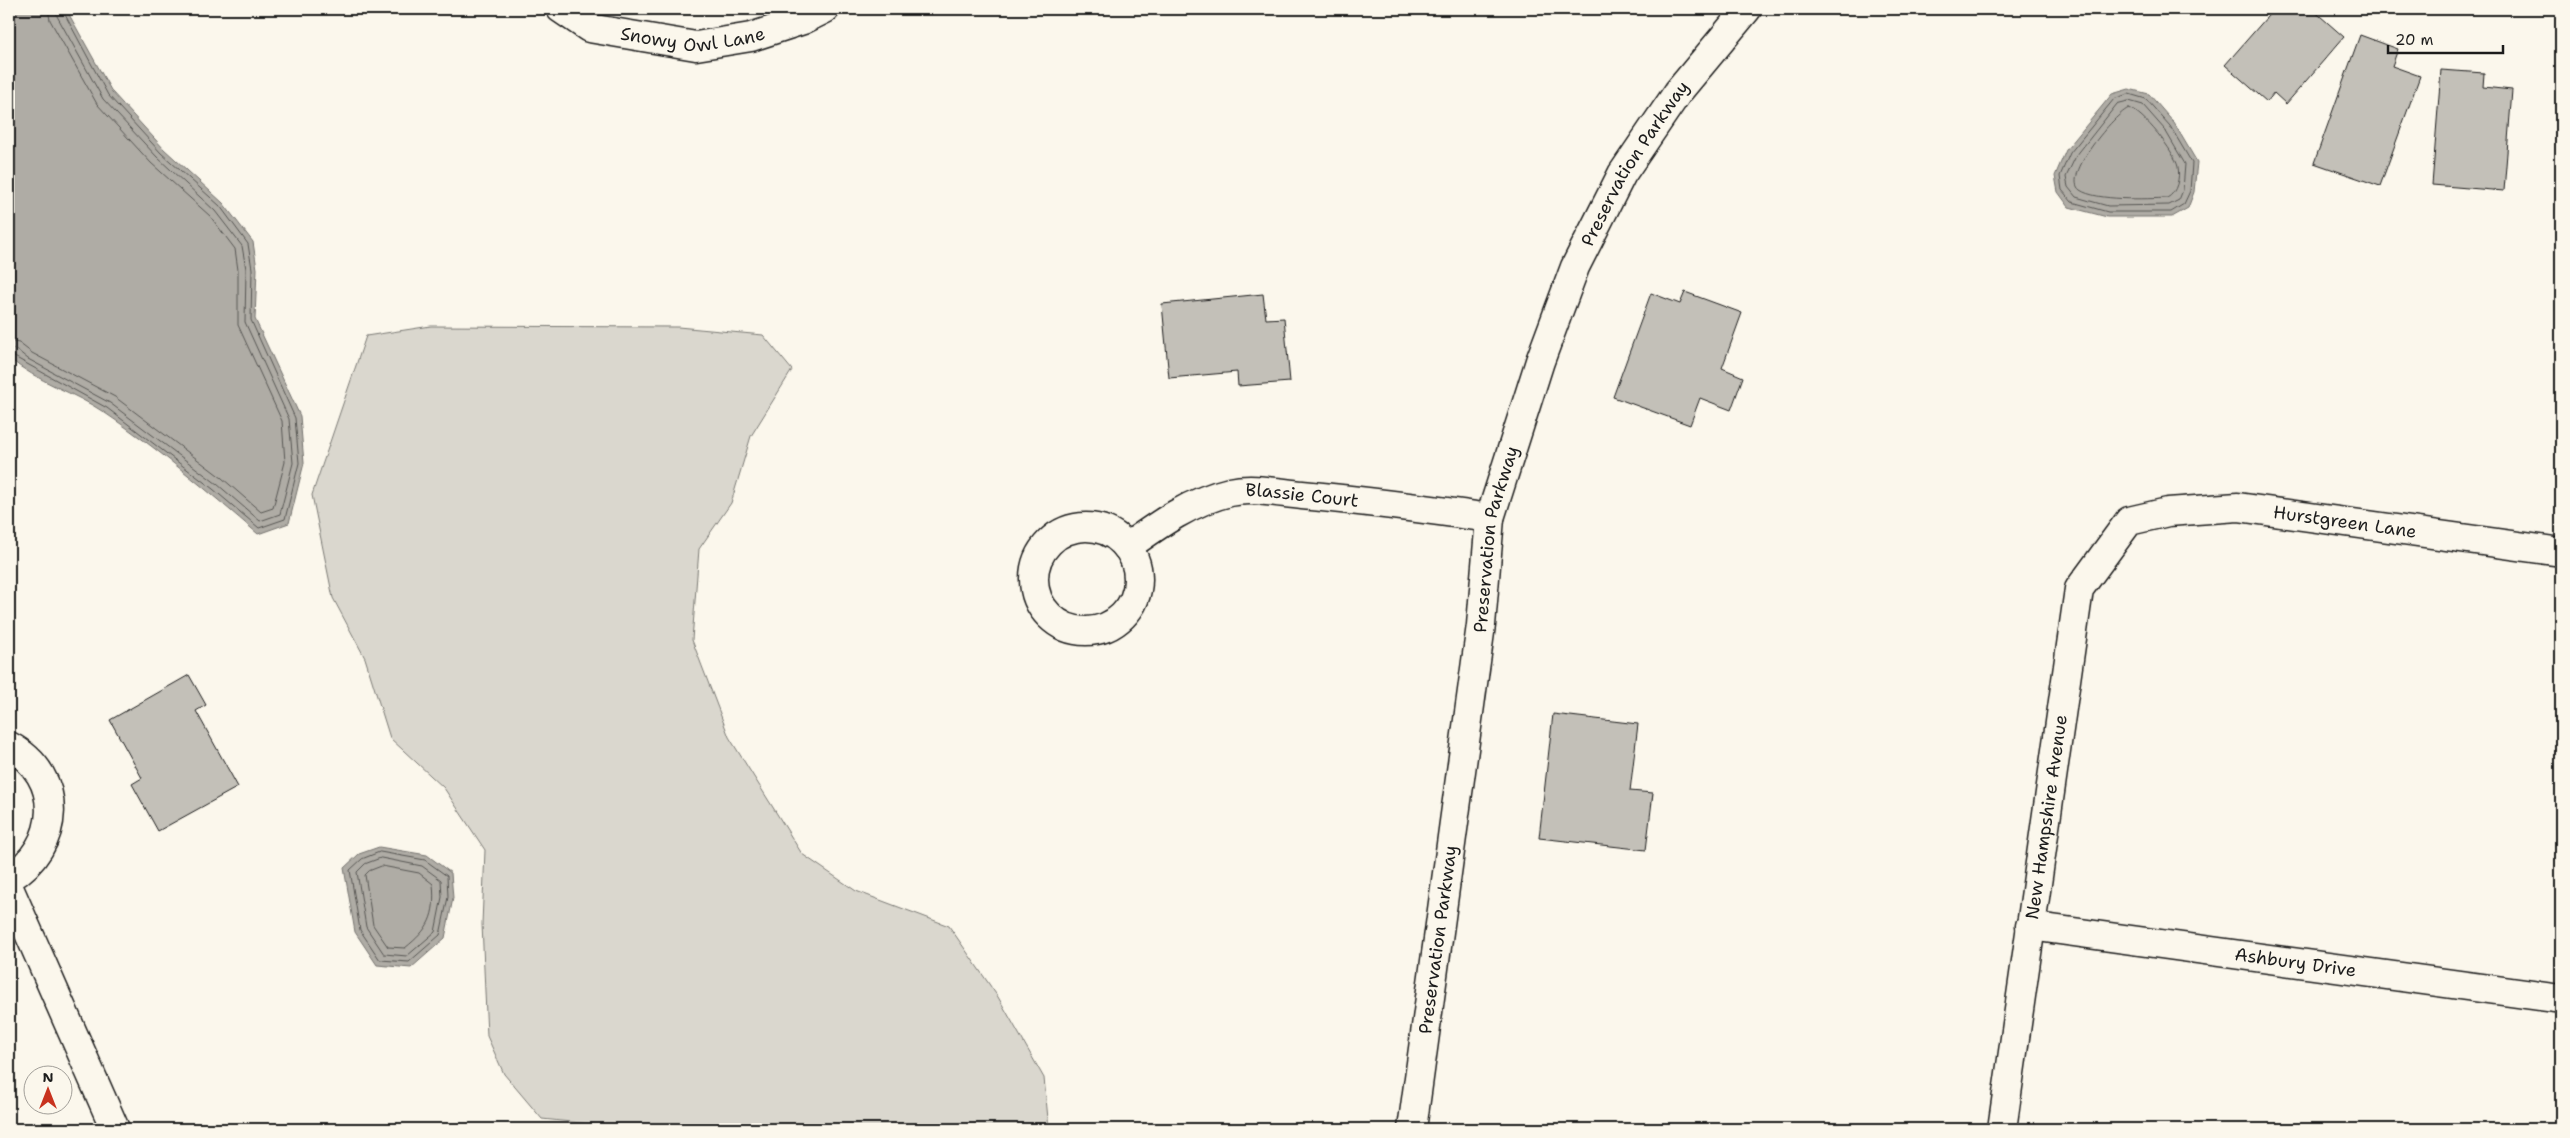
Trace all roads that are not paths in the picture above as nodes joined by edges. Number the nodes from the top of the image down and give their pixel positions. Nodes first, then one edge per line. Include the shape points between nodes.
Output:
1 (561, 9) edge
2 (825, 9) edge
3 (1746, 9) edge
4 (1490, 518) junction
5 (2128, 521) joint
6 (1127, 547) dead end
7 (2561, 552) edge
8 (9, 746) edge
9 (9, 878) edge
10 (9, 888) edge
11 (2030, 926) junction
12 (2561, 1000) edge
13 (115, 1129) edge
14 (1412, 1129) edge
15 (2002, 1129) edge

1 - 2 street, Snowy Owl Lane via 589,28 696,46 751,37 803,20
3 - 4 street, Preservation Parkway via 1678,92 1613,191 1569,284 1540,362
4 - 6 street, Blassie Court via 1370,502 1232,491 1170,517
4 - 14 street, Preservation Parkway via 1479,635
5 - 7 street, Hurstgreen Lane via 2168,512 2238,507
5 - 11 street, New Hampshire Avenue via 2079,589
8 - 9 street via 36,768 46,788 50,809 48,831 39,852 24,869
10 - 13 street
11 - 12 street, Ashbury Drive
11 - 15 street, New Hampshire Avenue

